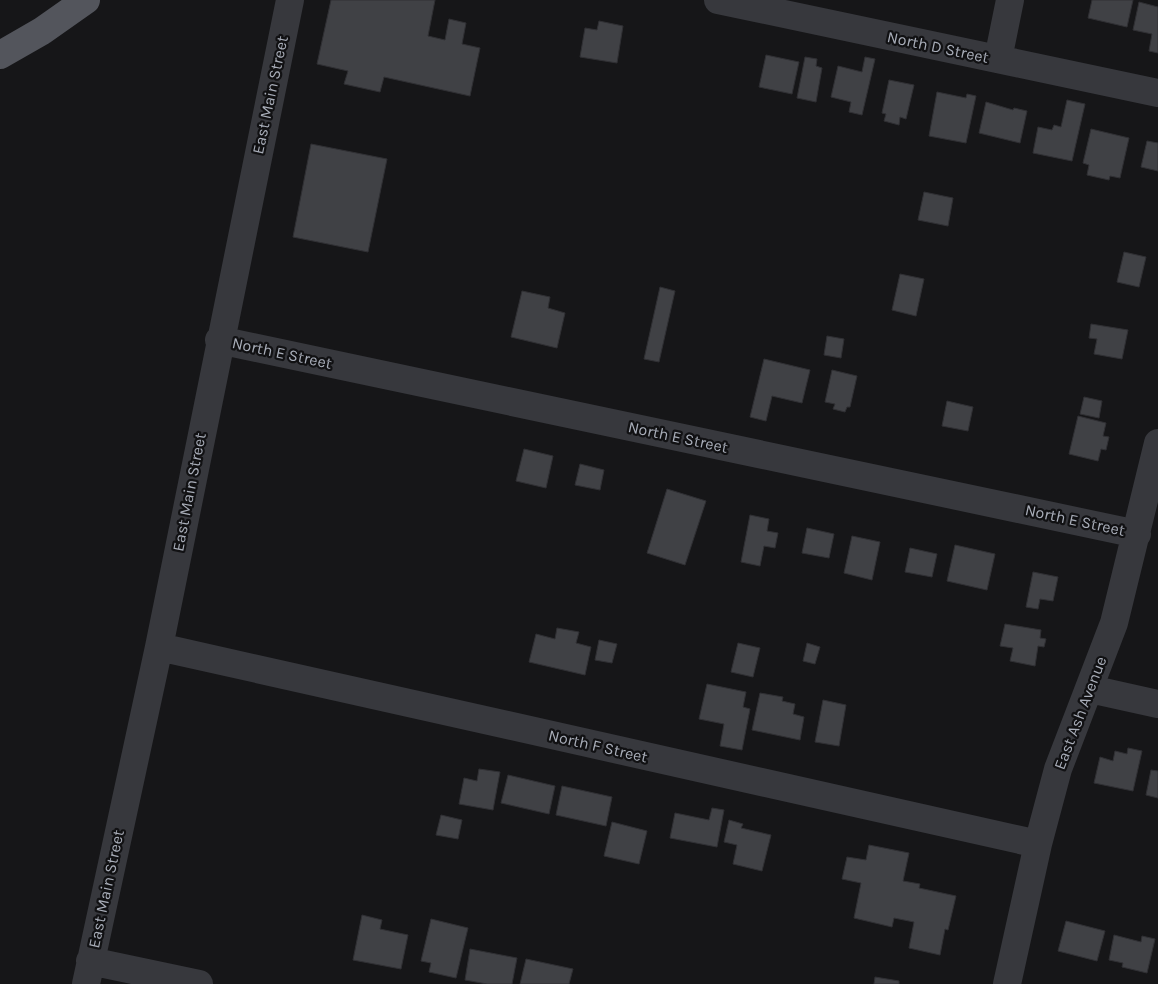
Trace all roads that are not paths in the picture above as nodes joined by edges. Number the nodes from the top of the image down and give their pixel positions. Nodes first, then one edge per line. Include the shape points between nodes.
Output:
1 (86, 0) edge
2 (290, 0) edge
3 (718, 0) edge
4 (1010, 0) edge
5 (0, 55) edge
6 (998, 59) junction
7 (1158, 93) edge
8 (220, 340) junction
9 (1158, 443) edge
10 (1137, 534) junction
11 (159, 648) junction
12 (1090, 689) junction
13 (1158, 704) edge
14 (1038, 844) junction
15 (88, 972) edge
16 (199, 984) edge
17 (1007, 984) edge

1 - 5 main road
2 - 8 street, East Main Street
3 - 6 street, North D Street
4 - 6 street
6 - 7 street, North D Street
8 - 10 street, North E Street
8 - 11 street, East Main Street
9 - 10 street, East Ash Avenue
10 - 12 street, East Ash Avenue via 1114,623
11 - 14 street, North F Street
11 - 15 street, East Main Street
12 - 13 street
12 - 14 street, East Ash Avenue via 1058,769
14 - 17 street, East Ash Avenue
15 - 16 street

